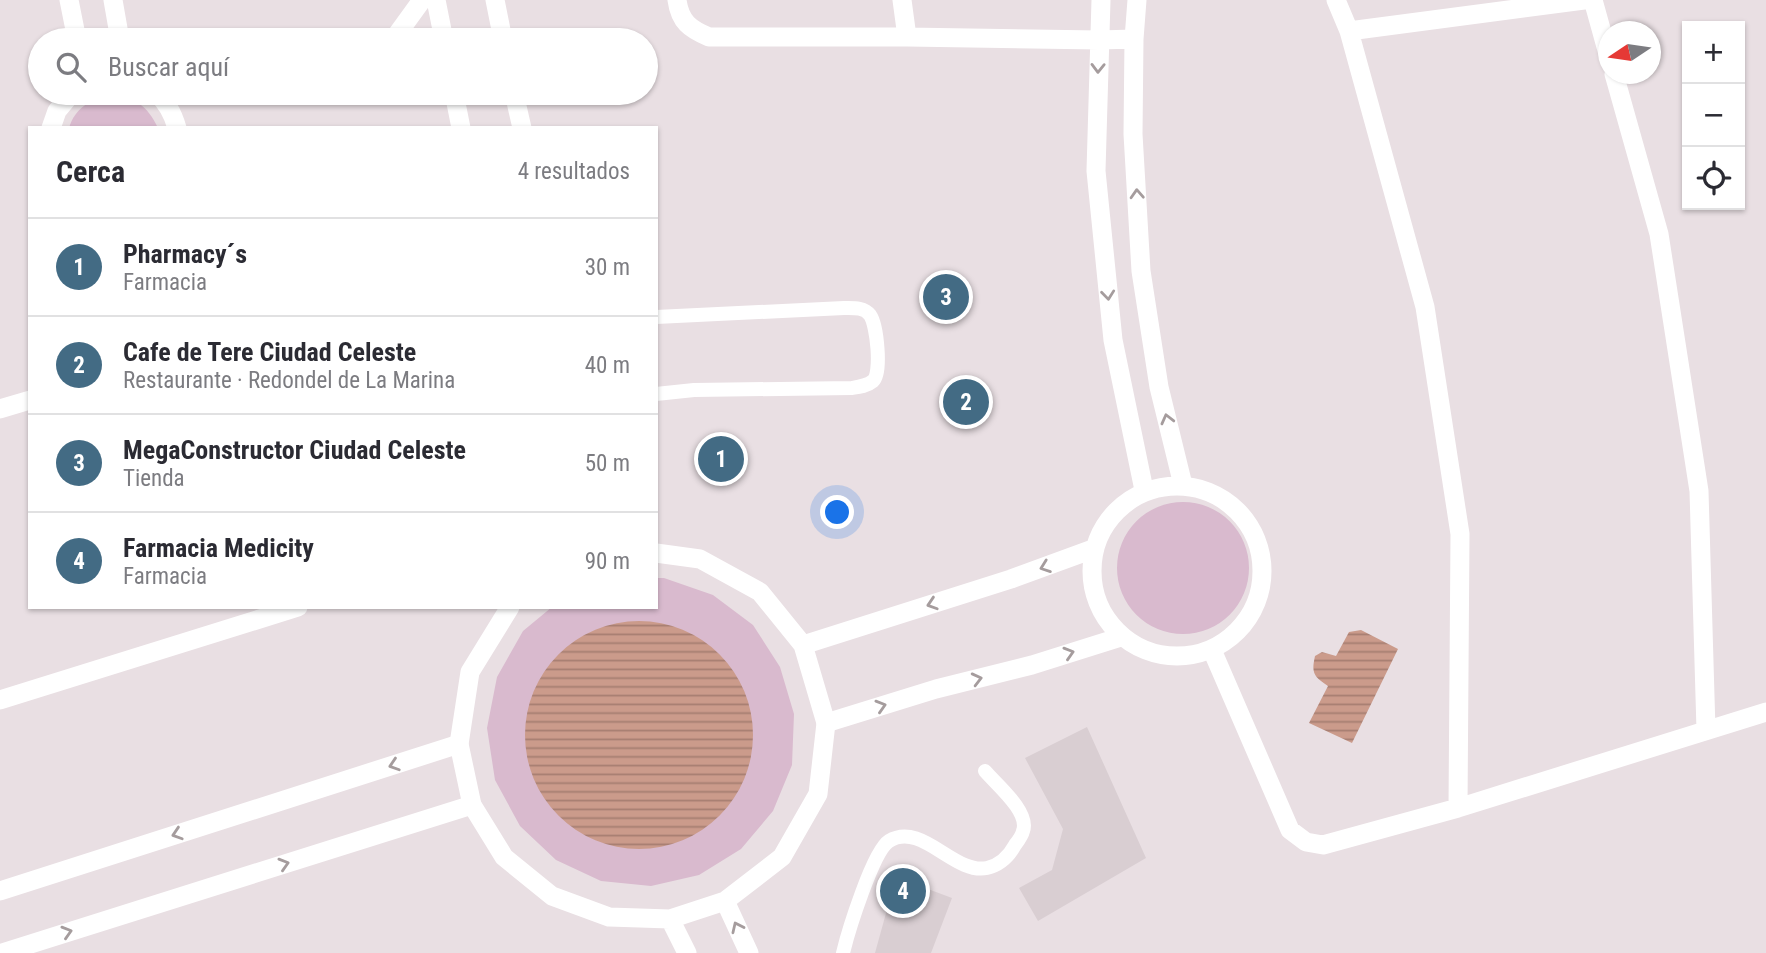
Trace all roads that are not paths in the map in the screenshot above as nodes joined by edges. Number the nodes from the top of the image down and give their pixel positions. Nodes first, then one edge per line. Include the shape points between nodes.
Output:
1 (69, 0) edge
2 (113, 0) edge
3 (422, 0) edge
4 (436, 0) edge
5 (495, 0) edge
6 (677, 0) edge
7 (902, 0) edge
8 (1101, 0) edge
9 (1137, 0) edge
10 (1336, 0) edge
11 (1584, 0) edge
12 (1593, 0) edge
13 (1599, 21) edge
14 (75, 28) edge
15 (118, 28) edge
16 (402, 28) edge
17 (442, 28) edge
18 (501, 28) edge
19 (1349, 31) junction
20 (907, 37) junction
21 (1134, 39) junction
22 (1099, 40) junction
23 (1617, 84) edge
24 (62, 105) edge
25 (167, 105) edge
26 (456, 105) edge
27 (517, 105) edge
28 (52, 126) edge
29 (176, 126) edge
30 (461, 126) edge
31 (522, 126) edge
32 (658, 317) edge
33 (658, 394) edge
34 (28, 401) edge
35 (0, 409) edge
36 (1183, 485) junction
37 (1144, 490) junction
38 (1093, 549) junction
39 (658, 553) edge
40 (292, 609) edge
41 (509, 609) edge
42 (1121, 637) junction
43 (803, 645) junction
44 (1212, 650) junction
45 (0, 700) edge
46 (1766, 712) edge
47 (827, 723) junction
48 (1706, 730) junction
49 (459, 744) junction
50 (985, 771) dead end
51 (472, 805) junction
52 (1458, 808) junction
53 (0, 891) edge
54 (725, 901) junction
55 (670, 919) junction
56 (2, 953) edge
57 (687, 953) edge
58 (749, 953) edge
59 (842, 953) edge

1 - 14 street
2 - 15 street
3 - 16 street
4 - 17 street
5 - 18 street
6 - 20 street via 690,29 709,37
7 - 20 street
8 - 22 street
9 - 21 street
10 - 19 street
11 - 19 street
12 - 13 street
19 - 52 street via 1425,307 1460,534
20 - 22 street
21 - 22 street
36 -> 21 street via 1159,387 1141,271 1133,134
22 -> 37 street via 1096,170 1113,340
23 - 48 street via 1659,234 1699,491
24 - 28 street
25 - 29 street
26 - 30 street
27 - 31 street
32 - 33 lane via 864,310 876,328 878,373 866,386 852,388
34 - 35 street
36 - 37 street
36 - 44 street via 1214,493 1240,513 1257,540 1263,572 1256,604 1239,632
37 - 38 street via 1112,513
38 - 42 street via 1091,581 1100,612
38 -> 43 street
39 - 43 street via 700,559 760,592
40 - 45 street
41 - 49 street via 470,672
42 - 44 street via 1149,653 1181,658
47 -> 42 street
43 - 47 street
44 - 52 street via 1290,831 1306,842 1323,845
46 - 48 street
47 - 54 street via 818,794 782,857
48 - 52 street
49 - 51 street
49 -> 53 street
50 - 59 lane via 1023,817 1024,830 1013,849 1002,862 980,869 912,838 901,836 888,842 875,862
51 - 55 street via 504,857 552,896 609,917
56 -> 51 street
54 - 55 street
58 -> 54 street
55 - 57 street

